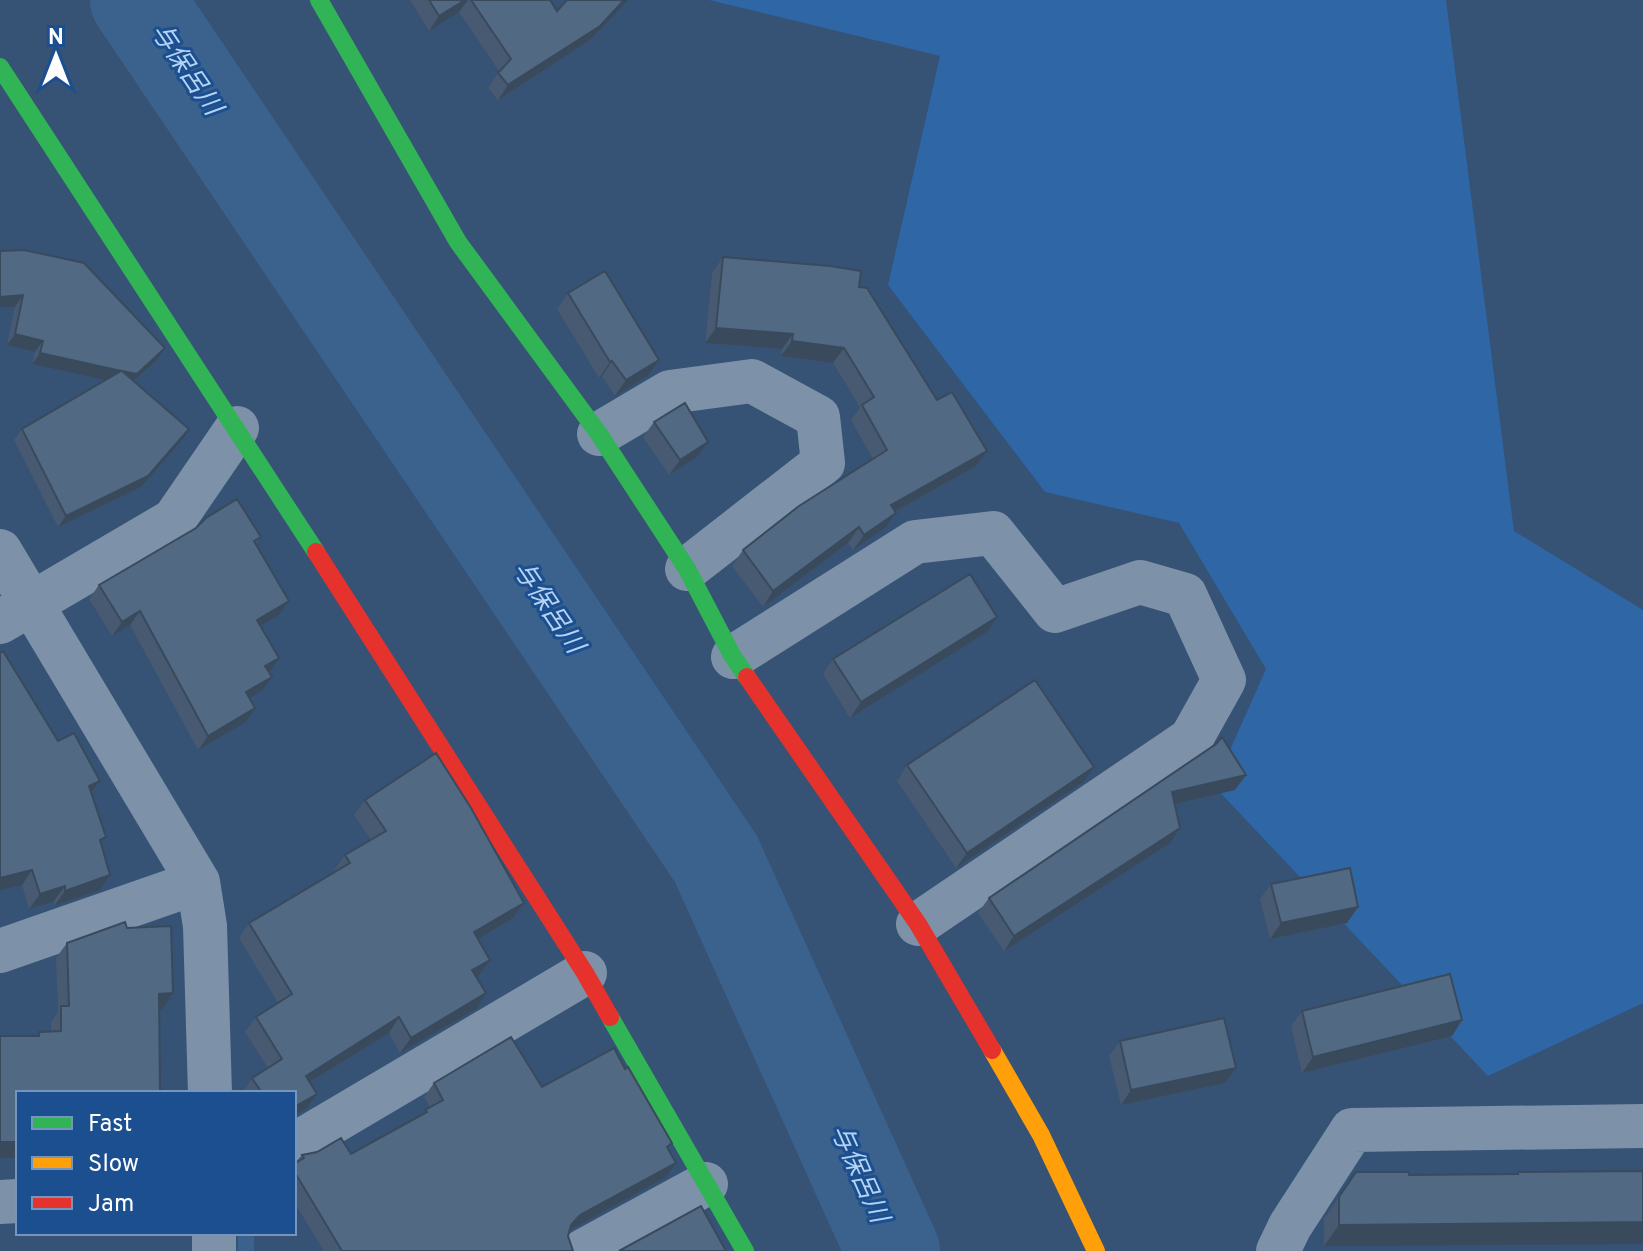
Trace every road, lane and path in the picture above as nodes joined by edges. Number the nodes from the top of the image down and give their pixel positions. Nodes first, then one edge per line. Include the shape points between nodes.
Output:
1 (319, 0) edge
2 (0, 67) edge
3 (237, 428) junction
4 (599, 434) junction
5 (0, 551) edge
6 (687, 569) junction
7 (16, 612) edge
8 (733, 657) junction
9 (198, 882) junction
10 (918, 924) junction
11 (0, 951) edge
12 (585, 973) junction
13 (210, 1091) edge
14 (1643, 1126) edge
15 (296, 1144) edge
16 (706, 1184) junction
17 (583, 1251) edge
18 (745, 1251) edge
19 (1096, 1251) edge
20 (1278, 1251) edge

1 - 4 street via 458,242
2 - 3 street
3 - 7 street via 174,520
3 - 12 street
4 - 6 street
4 - 6 street via 670,392 752,381 818,417 823,463
5 - 7 street
6 - 8 street
7 - 9 street
8 - 10 street
8 - 10 street via 915,542 993,533 1055,611 1140,582 1185,595 1224,680 1191,739
9 - 11 street
9 - 13 street via 205,926
10 - 19 street via 1041,1135
12 - 15 street
12 - 16 street
14 - 20 street via 1352,1130
16 - 17 street
16 - 18 street

